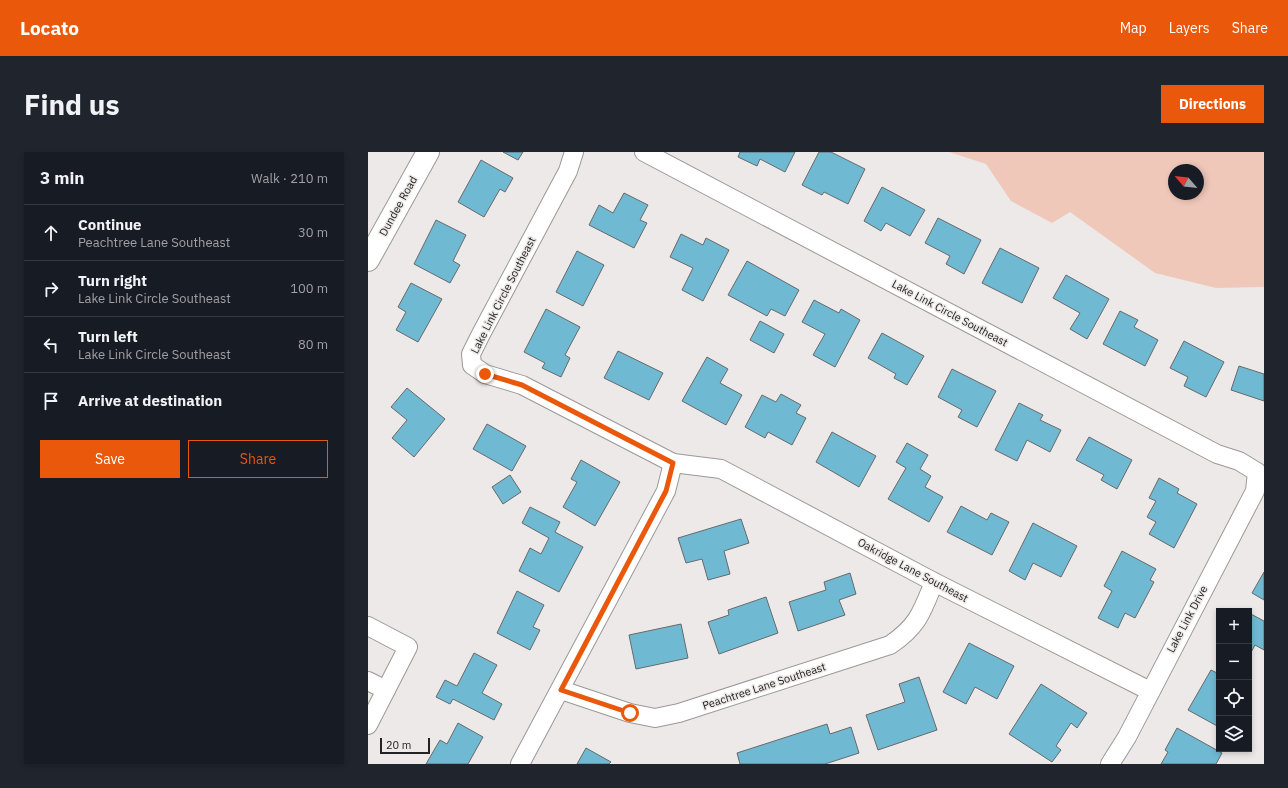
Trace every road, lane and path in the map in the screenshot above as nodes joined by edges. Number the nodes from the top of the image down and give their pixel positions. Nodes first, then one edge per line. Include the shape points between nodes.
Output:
1 (428, 152) edge
2 (574, 152) edge
3 (644, 152) edge
4 (368, 260) edge
5 (673, 463) junction
6 (1257, 472) joint
7 (934, 582) junction
8 (368, 626) edge
9 (368, 681) edge
10 (386, 690) junction
11 (561, 690) junction
12 (1150, 691) junction
13 (368, 725) edge
14 (520, 764) edge
15 (1110, 764) edge

1 - 4 main road, Dundee Road
2 - 5 street, Lake Link Circle Southeast via 568,171 471,354 472,365 485,374 522,385
3 - 6 street, Lake Link Circle Southeast via 1203,447 1239,461
5 - 7 street, Oakridge Lane Southeast via 721,469
5 - 11 street via 666,491
6 - 12 street, Lake Link Drive via 1255,491
7 - 11 street, Peachtree Lane Southeast via 920,617 906,634 890,645 679,713 655,718 630,713
7 - 12 street, Oakridge Lane Southeast
8 - 10 street via 408,647
9 - 10 street
10 - 13 street
11 - 14 street
12 - 15 street, Lake Link Drive

